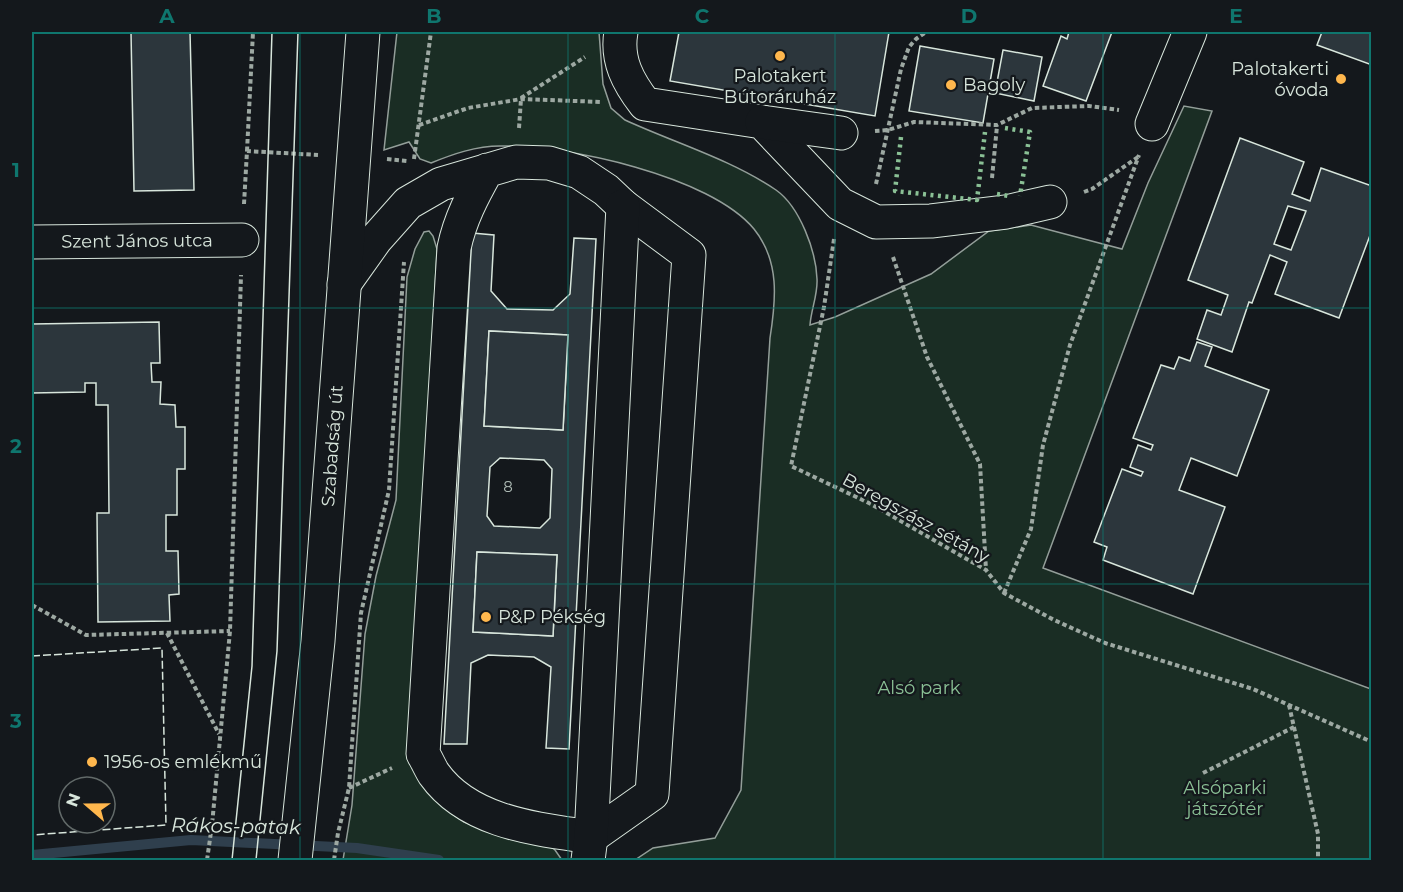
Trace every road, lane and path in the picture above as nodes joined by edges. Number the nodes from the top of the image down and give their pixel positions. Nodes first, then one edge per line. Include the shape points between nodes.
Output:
1 (253, 32) edge
2 (363, 32) edge
3 (431, 32) edge
4 (621, 32) edge
5 (926, 32) edge
6 (1190, 32) edge
7 (520, 99) junction
8 (645, 104) junction
9 (1154, 119) junction
10 (762, 122) junction
11 (418, 125) junction
12 (997, 125) junction
13 (888, 130) junction
14 (841, 133) joint
15 (247, 151) junction
16 (328, 156) dead end
17 (1138, 157) junction
18 (381, 159) dead end
19 (487, 170) junction
20 (1050, 202) joint
21 (408, 203) junction
22 (840, 204) junction
23 (623, 206) junction
24 (988, 214) junction
25 (876, 222) junction
26 (242, 240) junction
27 (32, 242) edge
28 (344, 284) junction
29 (986, 570) junction
30 (1004, 592) junction
31 (32, 605) edge
32 (230, 631) junction
33 (167, 633) junction
34 (1289, 705) junction
35 (1294, 727) junction
36 (219, 734) junction
37 (1371, 742) edge
38 (423, 754) junction
39 (1203, 773) dead end
40 (349, 788) junction
41 (589, 849) edge
42 (207, 861) edge
43 (295, 861) edge
44 (334, 861) edge
45 (1318, 861) edge

1 - 15 path
2 - 28 main road, Szabadság út
3 - 11 path
4 - 7 path
4 - 8 main road via 621,57 630,84
5 - 13 path via 909,48
6 - 9 main road
7 - 8 path
7 - 11 path via 468,108
8 - 10 main road
9 - 12 path via 1089,106 1032,108
9 - 17 path
10 - 14 main road
10 - 22 main road
11 - 18 path via 414,161
12 - 13 path via 914,122
12 - 24 path
13 - 14 path
13 - 25 path via 876,183
15 - 16 path
15 - 26 path
17 - 20 path via 1092,189
17 - 30 path via 1070,345 1043,446 1031,529
19 - 21 main road via 441,184
19 - 23 main road via 516,162 549,163 579,172
19 - 38 main road via 467,207 454,248
20 - 24 main road
21 - 28 main road
21 - 40 path via 389,490 361,613
22 - 25 main road
22 - 29 path, Beregszász sétány via 824,308 791,466 871,504
23 - 41 main road
23 - 41 main road via 688,255 652,794
24 - 25 main road
25 - 29 path via 896,263 927,357 980,464
26 - 27 main road, Szent János utca
26 - 32 path
28 - 43 main road, Szabadság út via 318,642
29 - 30 path, Beregszász sétány
30 - 34 path, Beregszász sétány via 1105,643 1231,682
31 - 33 path via 86,635
32 - 33 path
32 - 36 path
33 - 36 path
34 - 35 path
34 - 37 path, Beregszász sétány
35 - 39 path
35 - 45 path via 1318,834
36 - 42 path
38 - 40 path
38 - 41 main road via 435,775 472,807
40 - 44 path

